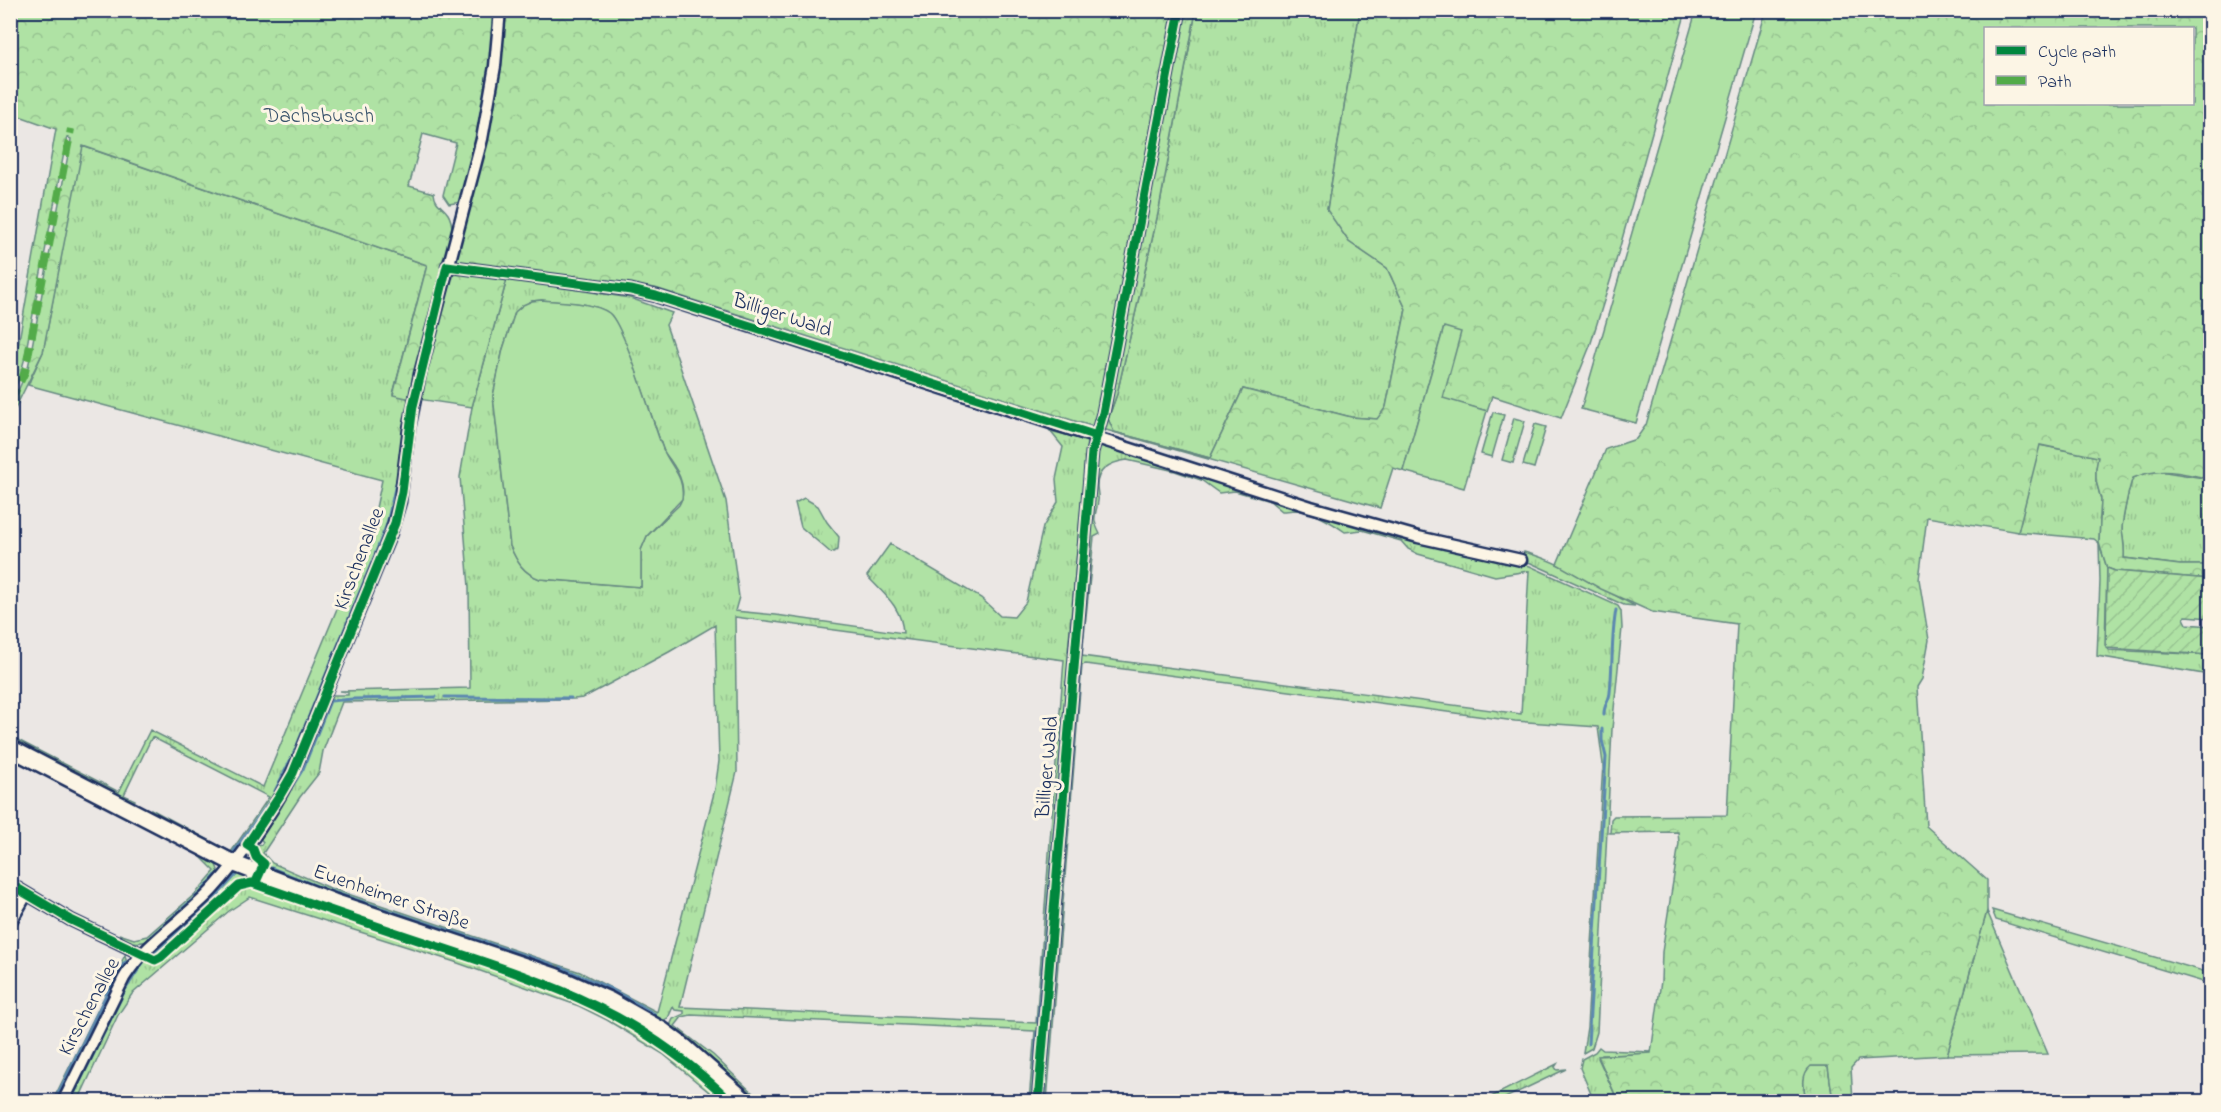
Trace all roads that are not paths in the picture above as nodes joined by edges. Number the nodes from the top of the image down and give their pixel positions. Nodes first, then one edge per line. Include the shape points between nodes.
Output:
1 (500, 10) edge
2 (1180, 10) edge
3 (447, 266) junction
4 (1097, 436) junction
5 (1521, 560) dead end
6 (10, 748) edge
7 (235, 864) junction
8 (10, 884) edge
9 (26, 895) junction
10 (10, 923) edge
11 (142, 954) junction
12 (63, 1101) edge
13 (747, 1101) edge
14 (1038, 1101) edge

1 - 3 street, Kirschenallee via 488,108
2 - 4 street, Billiger Wald
3 - 4 street, Billiger Wald via 656,296
3 - 7 street, Kirschenallee via 413,406 395,523 293,773
4 - 5 street, Billiger Wald via 1322,510
4 - 14 street, Billiger Wald via 1091,463
6 - 7 main road, Euenheimer Straße
7 - 11 street, Kirschenallee via 194,908
7 - 13 main road, Euenheimer Straße via 594,992 670,1036
8 - 9 street
9 - 10 street
9 - 11 street
11 - 12 street, Kirschenallee via 124,978

